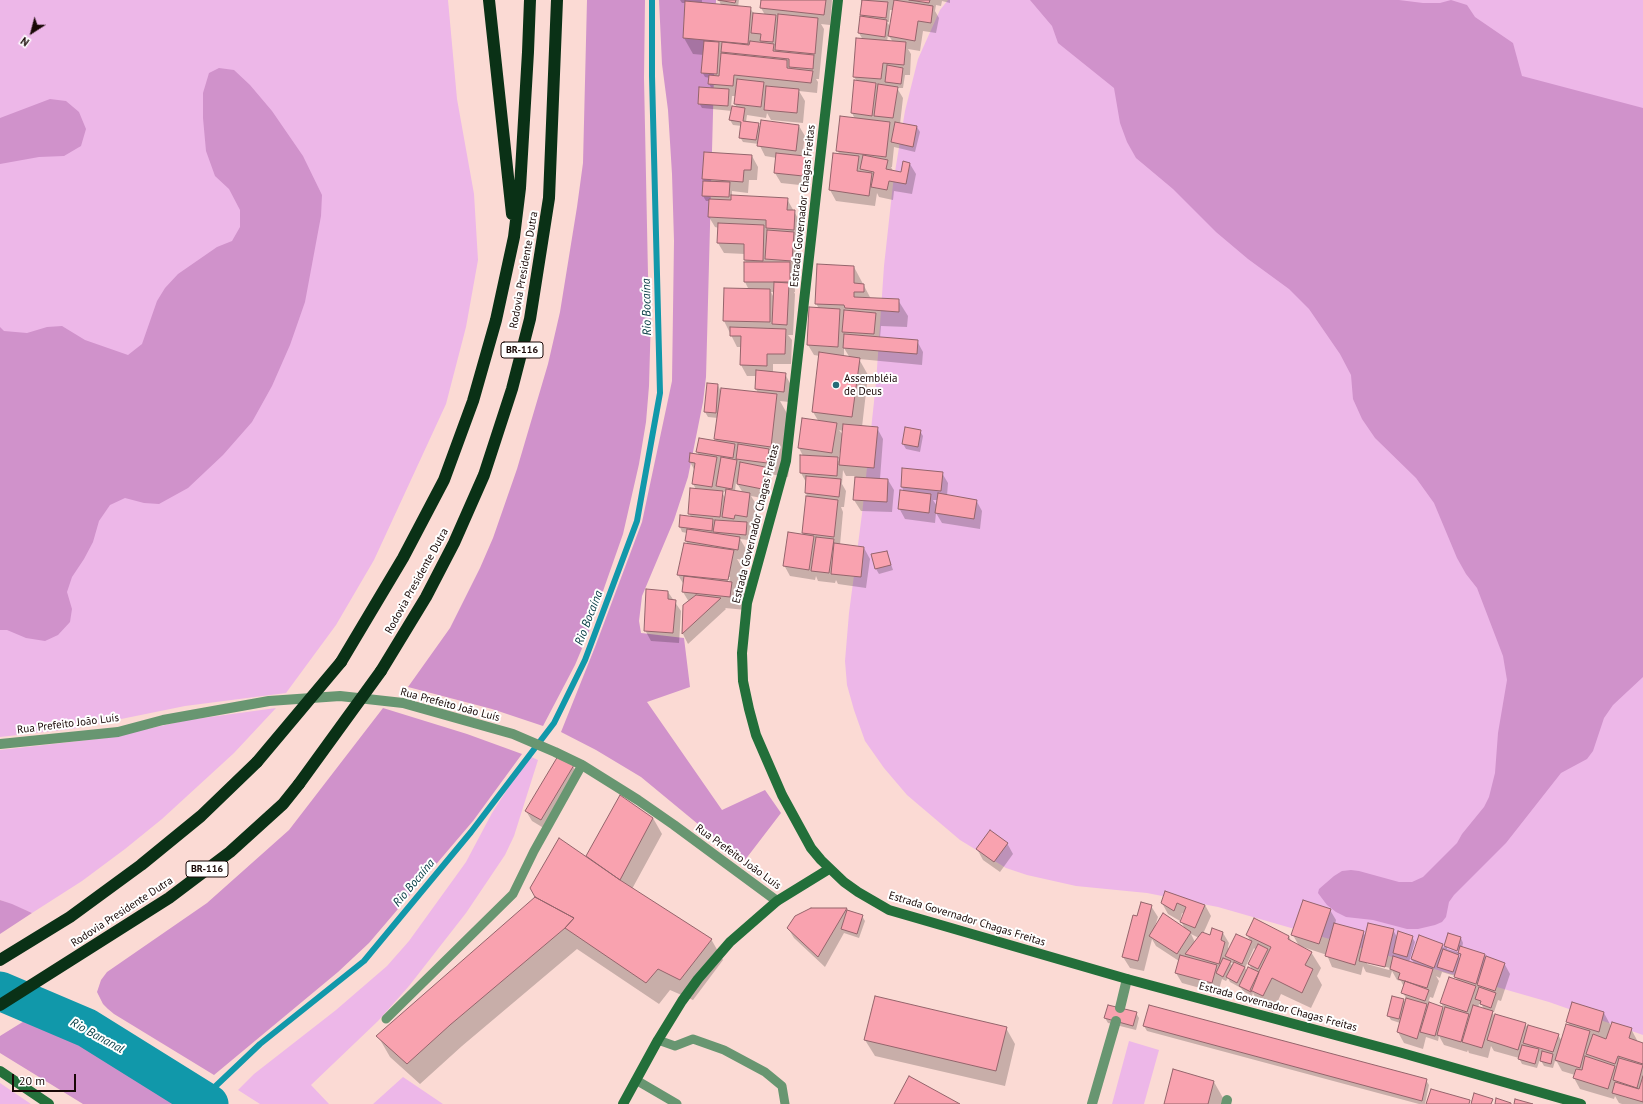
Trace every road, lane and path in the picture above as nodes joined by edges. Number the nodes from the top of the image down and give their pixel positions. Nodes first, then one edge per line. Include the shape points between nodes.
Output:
1 (489, 0) edge
2 (530, 0) edge
3 (557, 0) edge
4 (838, 0) edge
5 (514, 237) junction
6 (0, 744) edge
7 (582, 766) junction
8 (829, 869) junction
9 (777, 900) junction
10 (0, 960) edge
11 (1127, 979) junction
12 (0, 1005) edge
13 (1120, 1008) dead end
14 (386, 1019) dead end
15 (1116, 1021) dead end
16 (658, 1040) junction
17 (0, 1071) edge
18 (636, 1080) junction
19 (49, 1104) edge
20 (623, 1104) edge
21 (677, 1104) edge
22 (785, 1104) edge
23 (1092, 1104) edge
24 (1581, 1104) edge

1 - 5 highway
2 - 5 highway, Rodovia Presidente Dutra / BR-116 via 520,180
3 - 12 highway, Rodovia Presidente Dutra / BR-116, bridge via 549,198 530,319 512,389 484,474 454,543 426,597 381,671 283,804 230,852 169,898
4 - 8 main road, Estrada Governador Chagas Freitas via 786,461 747,603 742,653 743,681 756,736 803,835
5 - 10 highway, Rodovia Presidente Dutra / BR-116, bridge via 496,320 473,402 444,480 404,558 341,662 257,762 201,816 141,865 70,917
6 - 7 street, Rua Prefeito João Luís via 118,732 163,720 270,700 340,696 403,703 512,734
7 - 9 street, Rua Prefeito João Luís via 662,816
7 - 14 lane via 513,894
8 - 9 main road
8 - 11 main road, Estrada Governador Chagas Freitas via 858,892 889,910
9 - 16 main road via 730,942 698,979
11 - 13 street
11 - 24 main road, Estrada Governador Chagas Freitas
15 - 23 street
16 - 18 main road
16 - 22 lane via 676,1046 693,1039 724,1050 765,1072 782,1086
17 - 19 main road
18 - 20 main road
18 - 21 lane

